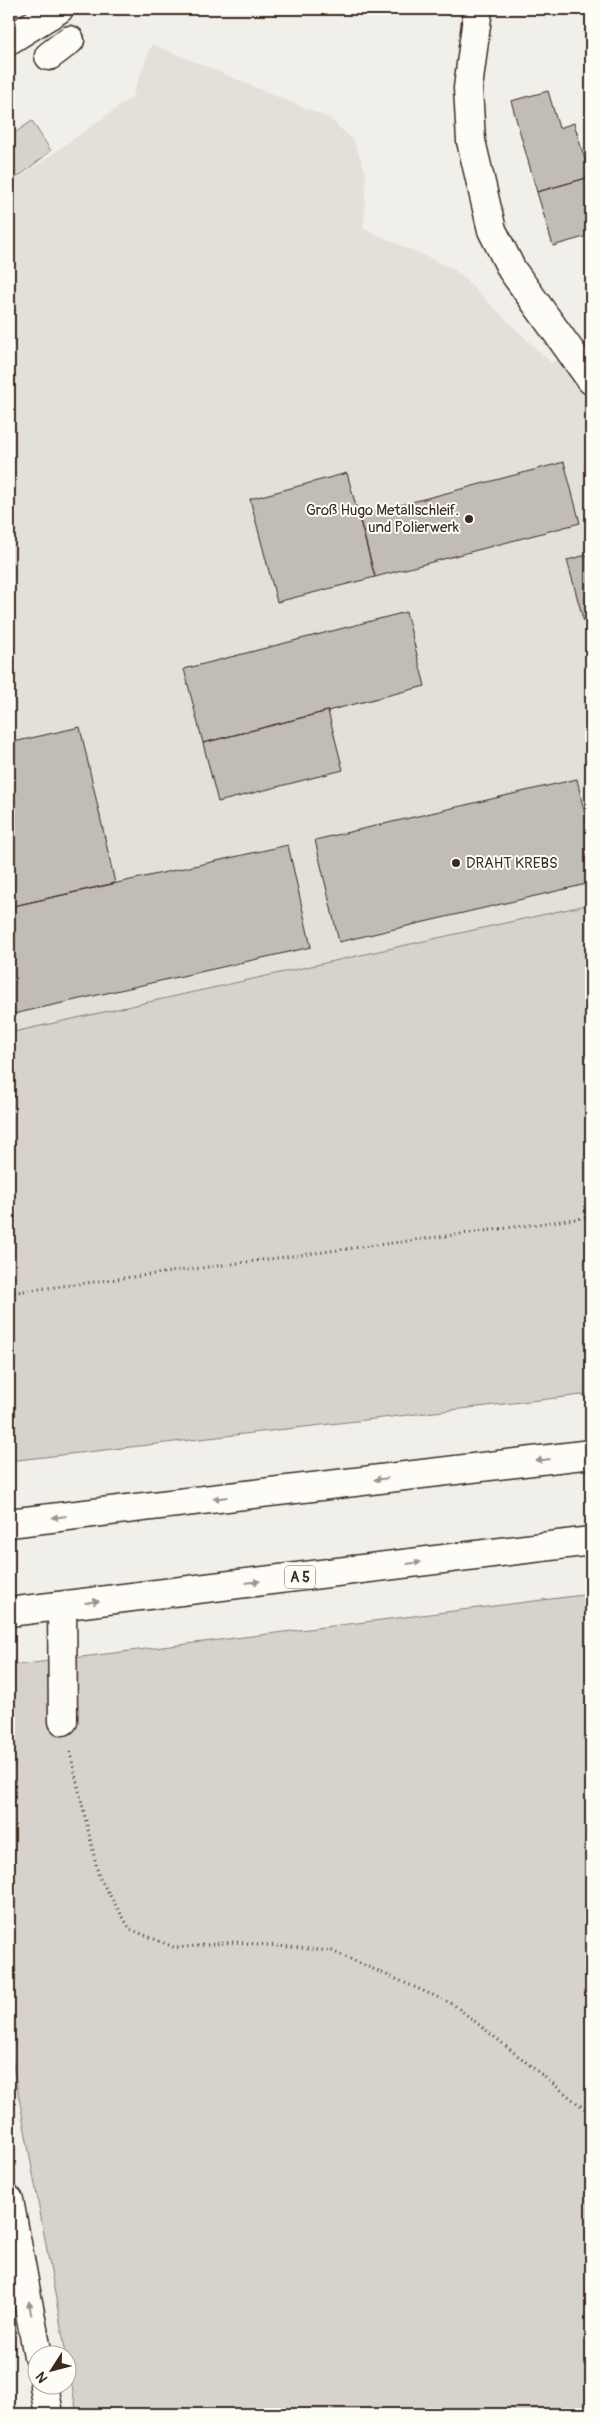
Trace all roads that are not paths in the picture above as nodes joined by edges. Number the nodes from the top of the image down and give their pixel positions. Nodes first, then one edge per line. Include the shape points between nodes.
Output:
1 (59, 9) edge
2 (478, 9) edge
3 (9, 40) edge
4 (591, 380) edge
5 (591, 1454) edge
6 (9, 1523) edge
7 (591, 1541) edge
8 (62, 1606) junction
9 (9, 1612) edge
10 (63, 1721) road end
11 (10, 2214) edge
12 (36, 2346) edge
13 (46, 2396) edge
14 (49, 2414) edge

1 - 3 main road
2 - 4 main road via 468,88 470,141 492,230 512,270
5 -> 6 main road
8 -> 7 main road, A 5
8 - 9 main road, A 5
8 - 10 main road
12 -> 11 main road
13 - 14 main road

